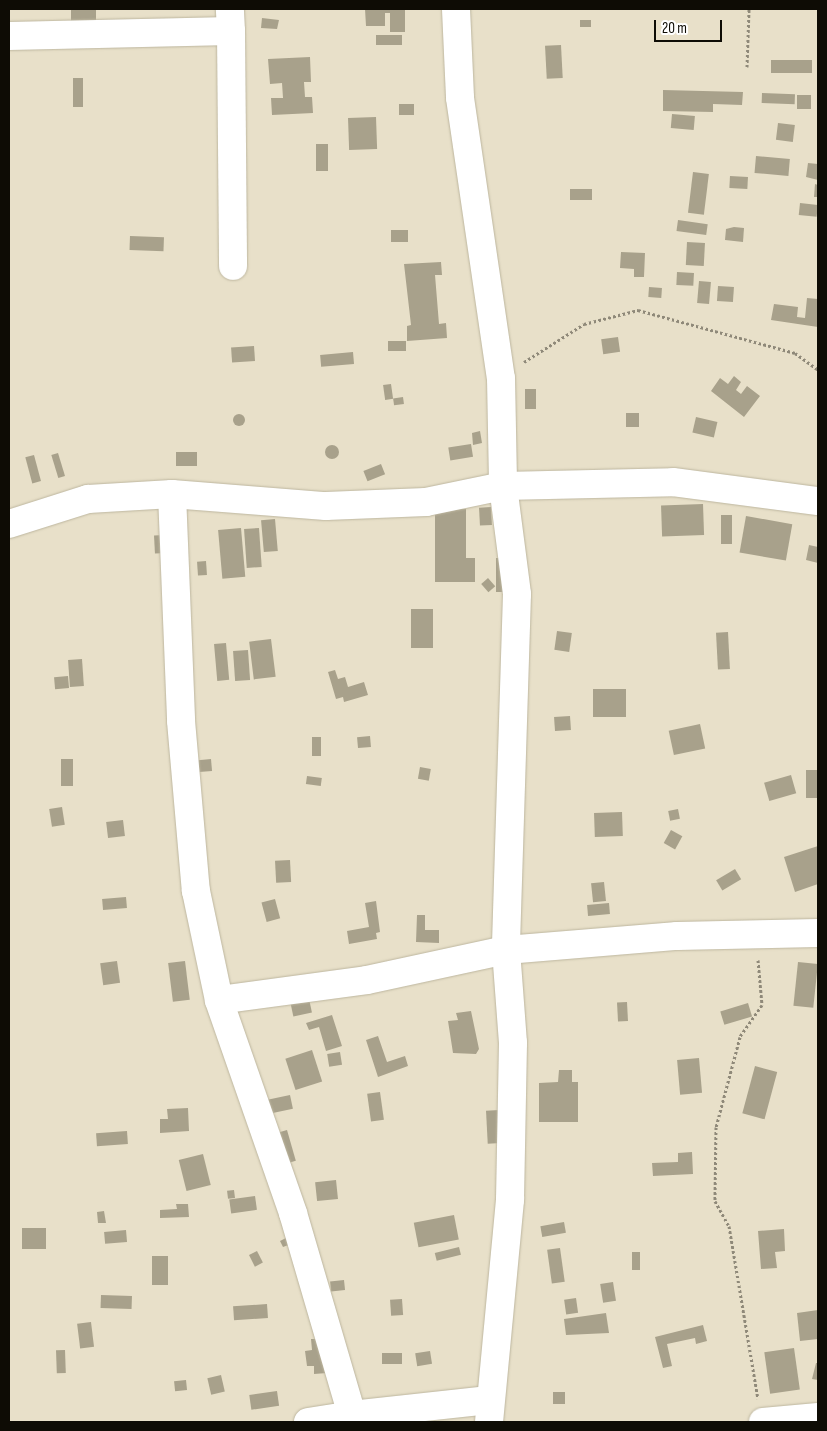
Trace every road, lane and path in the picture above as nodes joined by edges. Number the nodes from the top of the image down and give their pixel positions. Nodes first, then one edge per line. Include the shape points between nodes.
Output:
1 (456, 9) edge
2 (748, 9) edge
3 (230, 20) edge
4 (9, 36) edge
5 (747, 67) dead end
6 (233, 266) dead end
7 (818, 370) edge
8 (501, 378) junction
9 (503, 486) junction
10 (172, 494) junction
11 (818, 501) edge
12 (9, 524) edge
13 (818, 933) edge
14 (756, 934) junction
15 (506, 950) junction
16 (219, 1000) junction
17 (489, 1411) edge
18 (761, 1412) edge
19 (352, 1415) junction
20 (818, 1417) edge
21 (308, 1422) edge

1 - 8 street via 460,98
2 - 5 path
3 - 4 street
3 - 6 street
7 - 8 path via 795,352 638,310 584,324
8 - 9 street
9 - 10 street via 426,502 326,506
9 - 11 street via 673,482
9 - 15 street via 517,594
10 - 12 street via 88,499
10 - 16 street via 182,721 196,891
13 - 14 street
14 - 15 street
14 - 18 path via 762,1005 740,1037 716,1127 715,1201 729,1226
15 - 16 street via 367,980
15 - 17 street via 513,1043 510,1200 499,1344
16 - 19 street via 293,1213
17 - 19 street
18 - 20 street
19 - 21 street

